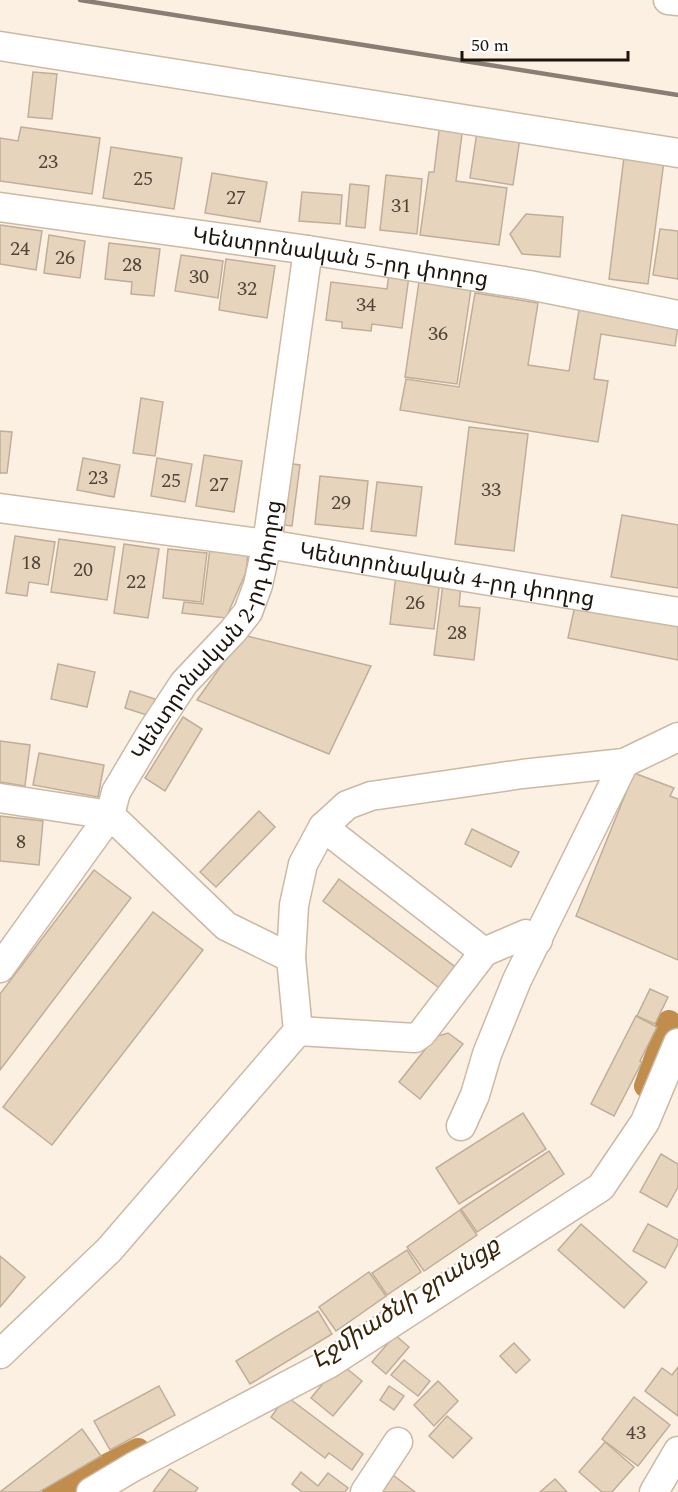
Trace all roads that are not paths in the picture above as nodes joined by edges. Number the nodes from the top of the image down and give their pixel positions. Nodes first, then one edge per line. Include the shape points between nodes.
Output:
1 (668, 0) edge
2 (678, 2) edge
3 (0, 46) edge
4 (678, 153) edge
5 (0, 207) edge
6 (308, 250) junction
7 (678, 315) edge
8 (0, 508) edge
9 (267, 544) junction
10 (678, 612) edge
11 (678, 737) edge
12 (624, 763) junction
13 (0, 798) edge
14 (110, 815) junction
15 (323, 827) junction
16 (538, 940) junction
17 (484, 951) junction
18 (291, 957) junction
19 (0, 968) edge
20 (298, 1031) junction
21 (678, 1043) edge
22 (461, 1126) dead end
23 (0, 1354) edge
24 (398, 1442) dead end
25 (678, 1450) edge
26 (91, 1492) edge
27 (365, 1492) edge
28 (654, 1492) edge

1 - 2 street
3 - 4 street
5 - 6 street, Կենտրոնական 5-րդ փողոց
6 - 7 street, Կենտրոնական 5-րդ փողոց via 529,285
6 - 9 street, Կենտրոնական 2-րդ փողոց
8 - 9 street, Կենտրոնական 4-րդ փողոց
9 - 10 street, Կենտրոնական 4-րդ փողոց
9 - 14 street, Կենտրոնական 2-րդ փողոց via 249,612 184,683 116,792
11 - 12 street
12 - 15 street via 371,796 347,805
12 - 16 street
13 - 14 street
14 - 18 street via 226,926
14 - 19 street, Կենտրոնական 2-րդ փողոց
15 - 17 street
15 - 18 street via 303,864 294,905
16 - 17 street via 526,934
16 - 22 street via 517,980
17 - 20 street via 415,1038
18 - 20 street
20 - 23 street via 110,1250
21 - 26 street via 645,1122 601,1187 330,1363
24 - 27 street
25 - 28 street

